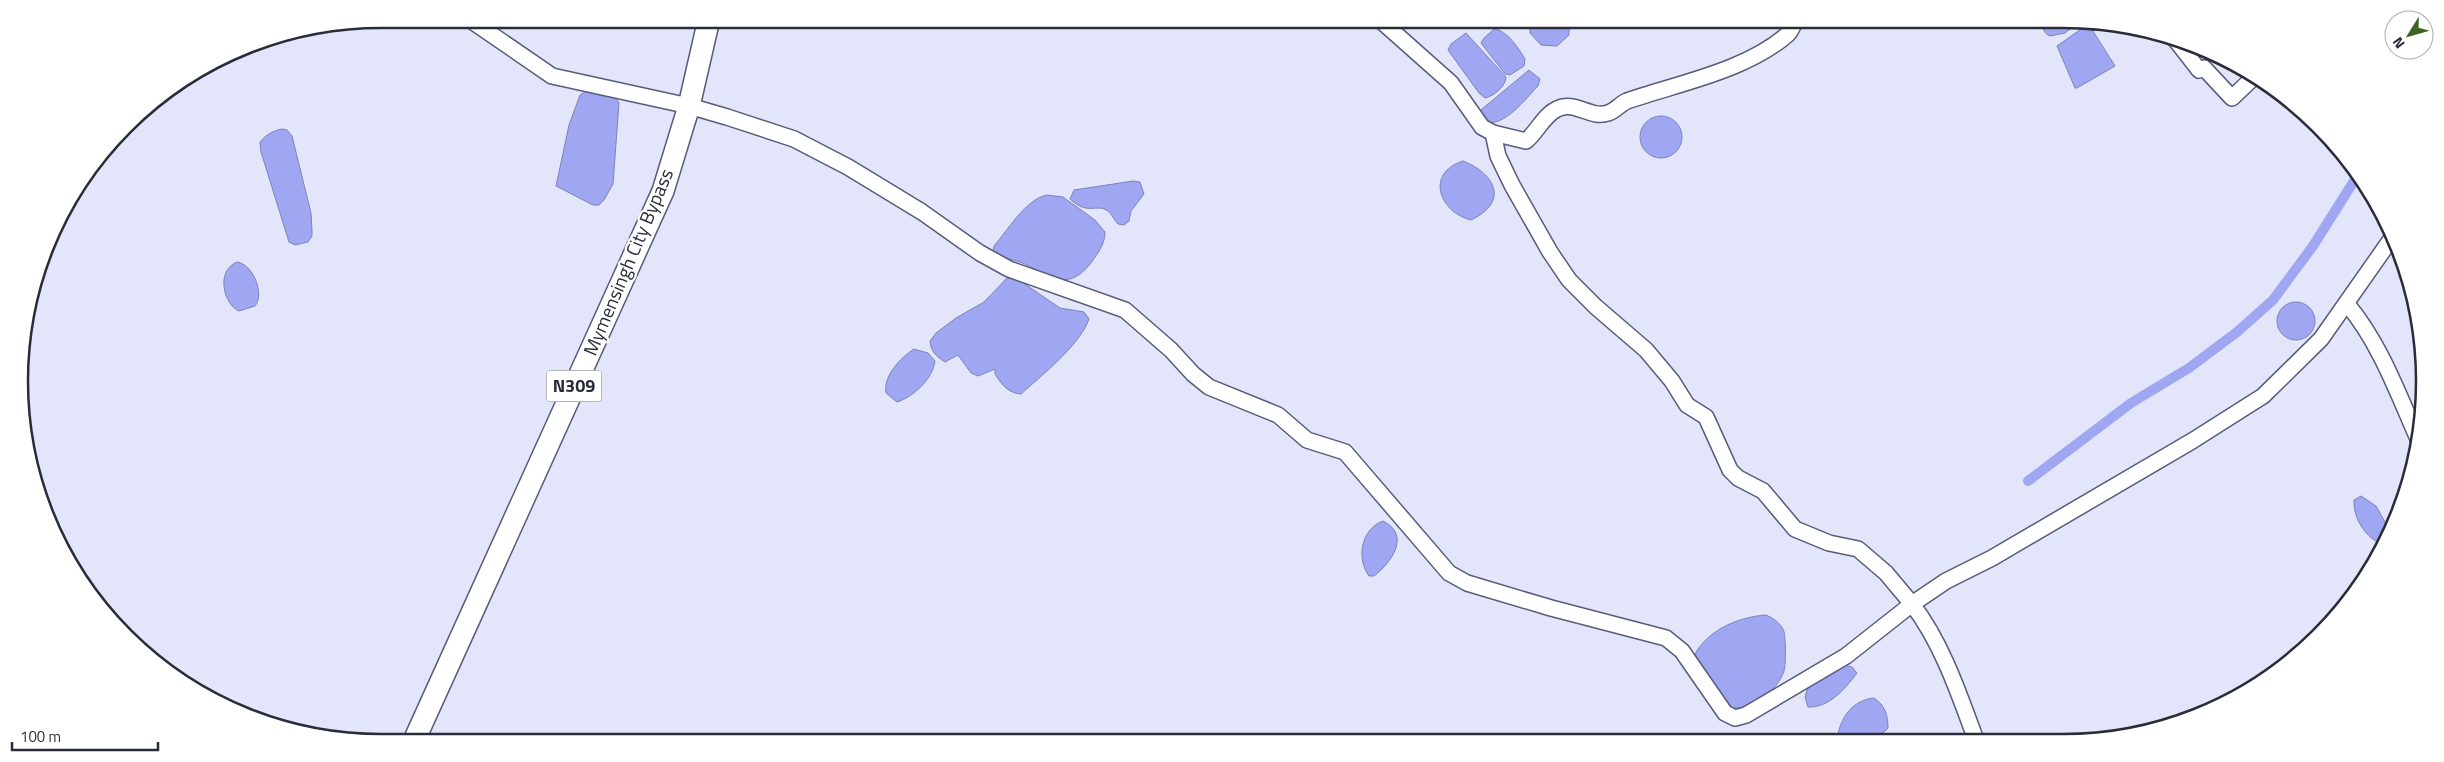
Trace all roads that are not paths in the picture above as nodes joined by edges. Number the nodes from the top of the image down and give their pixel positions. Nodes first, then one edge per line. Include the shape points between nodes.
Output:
1 (481, 28) edge
2 (706, 28) edge
3 (1389, 28) edge
4 (1793, 28) edge
5 (2182, 48) edge
6 (2250, 81) edge
7 (688, 106) junction
8 (1493, 133) junction
9 (2389, 243) edge
10 (2347, 304) junction
11 (2413, 428) edge
12 (1912, 604) junction
13 (417, 734) edge
14 (1974, 734) edge

1 - 7 street via 552,76
2 - 7 highway, Mymensingh City Bypass / N309
3 - 8 street via 1452,83 1474,118
4 - 8 street via 1790,33 1744,61 1626,102 1610,113 1595,116 1568,106 1552,112 1526,141
5 - 6 street via 2199,70 2204,68 2232,98
7 - 12 street via 794,140 848,167 922,212 980,254 1009,269 1125,310 1209,387 1278,416 1307,440 1345,452 1449,573 1467,583 1666,638 1682,651 1725,713 1735,718 1746,715 1846,656
7 - 13 highway, Mymensingh City Bypass / N309 via 663,190
8 - 12 street via 1498,156 1512,185 1569,280 1646,350 1687,405 1706,418 1730,470 1763,492 1795,529 1829,543 1858,549 1886,573
9 - 10 street
10 - 11 street via 2361,320 2380,355
10 - 12 street via 2321,338 2263,396 2192,441 1992,558 1946,581
12 - 14 street via 1927,624

